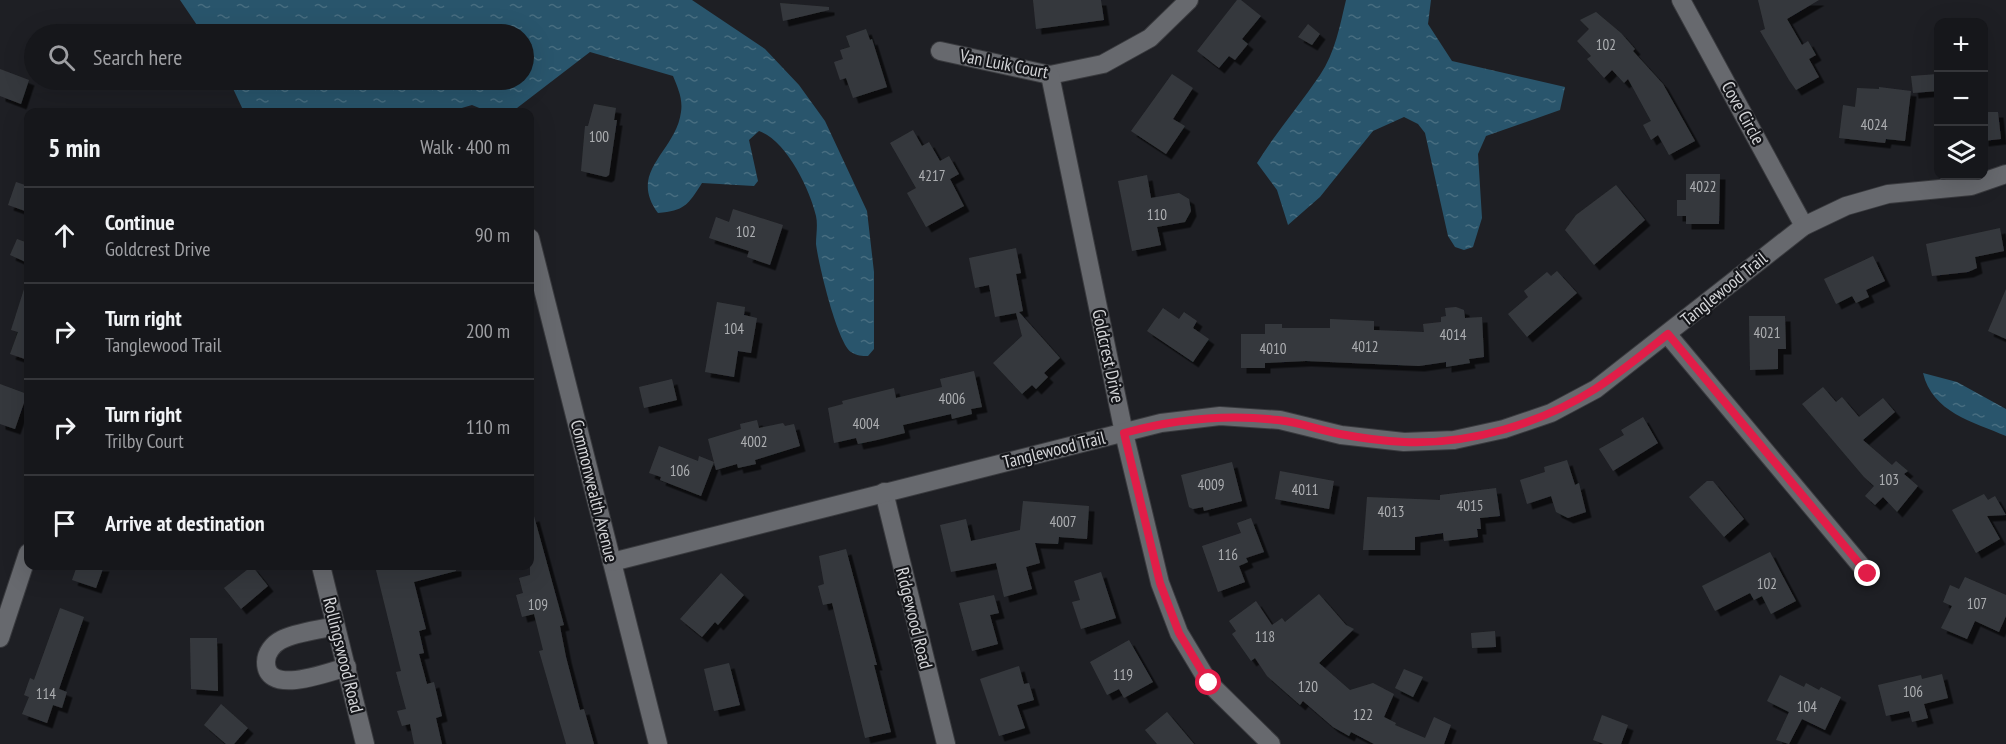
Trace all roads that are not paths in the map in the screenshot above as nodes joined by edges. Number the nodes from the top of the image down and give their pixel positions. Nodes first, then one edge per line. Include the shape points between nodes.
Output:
1 (1189, 0) edge
2 (1681, 0) edge
3 (940, 51) dead end
4 (1050, 75) junction
5 (2006, 174) edge
6 (1804, 226) junction
7 (534, 254) edge
8 (1668, 334) junction
9 (1124, 433) junction
10 (884, 492) junction
11 (612, 562) junction
12 (24, 565) edge
13 (322, 570) edge
14 (1868, 574) dead end
15 (335, 626) junction
16 (0, 638) edge
17 (346, 667) junction
18 (365, 744) edge
19 (658, 744) edge
20 (946, 744) edge
21 (1270, 744) edge

1 - 4 street, Van Luik Court via 1150,38 1103,64
2 - 6 street, Cove Circle
3 - 4 street, Van Luik Court
4 - 9 street, Goldcrest Drive
5 - 6 street, Tanglewood Trail via 1971,186 1888,194 1846,206
6 - 8 street, Tanglewood Trail
7 - 11 street, Commonwealth Avenue
8 - 9 street, Tanglewood Trail via 1596,389 1551,413 1454,440 1394,441 1341,435 1280,420 1220,416 1161,423
8 - 14 street
9 - 10 street, Tanglewood Trail
9 - 21 street, Goldcrest Drive via 1160,583 1179,633 1209,683
10 - 11 street, Tanglewood Trail
10 - 20 street, Ridgewood Road
11 - 19 street, Commonwealth Avenue
12 - 16 street
13 - 15 street, Rollingswood Road
15 - 17 street, Rollingswood Road
15 - 17 street via 282,639 267,655 266,664 276,678 286,681
17 - 18 street, Rollingswood Road

